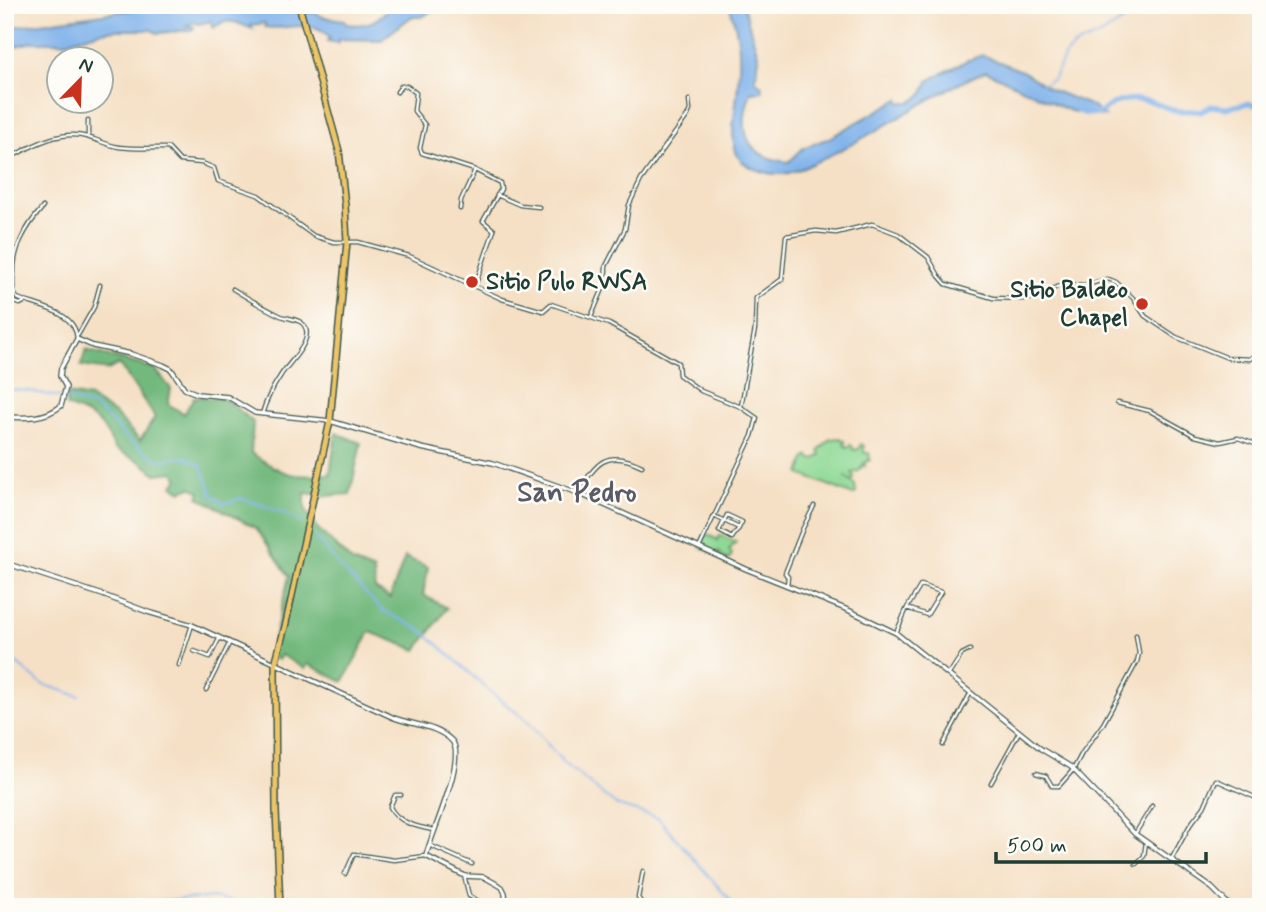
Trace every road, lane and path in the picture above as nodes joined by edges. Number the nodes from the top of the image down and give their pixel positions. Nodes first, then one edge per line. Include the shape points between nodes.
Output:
1 (299, 5) edge
2 (397, 92) dead end
3 (689, 100) dead end
4 (88, 121) dead end
5 (88, 137) junction
6 (15, 155) dead end
7 (475, 170) junction
8 (497, 195) junction
9 (43, 207) dead end
10 (539, 207) dead end
11 (460, 209) dead end
12 (346, 242) junction
13 (100, 285) dead end
14 (475, 286) junction
15 (233, 289) dead end
16 (5, 299) edge
17 (24, 302) junction
18 (591, 317) junction
19 (77, 337) junction
20 (1261, 348) edge
21 (1117, 403) dead end
22 (741, 407) junction
23 (262, 414) junction
24 (5, 417) edge
25 (330, 421) junction
26 (1261, 446) edge
27 (642, 466) dead end
28 (578, 493) junction
29 (814, 506) dead end
30 (714, 516) junction
31 (724, 521) junction
32 (739, 528) junction
33 (699, 548) junction
34 (5, 563) edge
35 (787, 585) junction
36 (907, 608) junction
37 (192, 625) junction
38 (896, 633) junction
39 (1136, 635) dead end
40 (219, 639) junction
41 (229, 644) junction
42 (970, 650) dead end
43 (194, 651) dead end
44 (275, 664) junction
45 (179, 665) dead end
46 (948, 674) junction
47 (205, 690) dead end
48 (971, 694) junction
49 (1019, 732) junction
50 (943, 745) dead end
51 (1257, 749) dead end
52 (1261, 753) edge
53 (1073, 770) junction
54 (1036, 773) dead end
55 (991, 783) dead end
56 (401, 794) dead end
57 (1261, 800) edge
58 (1152, 806) dead end
59 (433, 830) junction
60 (1135, 834) junction
61 (1146, 842) junction
62 (429, 845) junction
63 (426, 856) junction
64 (1172, 858) junction
65 (472, 864) dead end
66 (1136, 864) dead end
67 (643, 871) dead end
68 (345, 874) dead end
69 (464, 875) junction
70 (505, 906) edge
71 (280, 907) edge
72 (645, 907) edge
73 (1231, 907) edge

1 - 12 main road via 338,151
2 - 7 street via 407,86 416,93 414,111 425,125 422,153
3 - 18 street via 688,115 641,180 629,205 625,229 606,266 605,284
4 - 5 street
5 - 6 street via 42,141
5 - 12 street via 104,145 168,148 180,161 214,169 218,181 258,195 314,236
7 - 8 street via 500,183
7 - 11 street
8 - 10 street
8 - 14 street via 483,221 494,230
9 - 17 street via 24,230 12,267 15,297
12 - 14 street via 409,256
12 - 25 main road
13 - 19 street
14 - 18 street via 543,312 551,304
15 - 23 street via 298,321 306,330
16 - 17 street
17 - 19 street via 66,317
18 - 22 street via 678,363 679,375 701,391
19 - 23 street via 163,365 185,389 228,397
19 - 24 street via 61,368 66,387 56,410 30,418
20 - 22 street via 1250,359 1239,360 1183,341 1145,316 1137,302 1107,279 1086,285 1064,284 1020,300 955,288 939,276 928,257 898,234 863,224 836,233 786,236 782,279 761,292 754,303 755,329
21 - 26 street via 1150,411 1195,436 1220,442 1238,438
22 - 30 street via 753,413 757,422
23 - 25 street
25 - 28 street via 492,463
25 - 44 main road
27 - 28 street via 612,457 593,469
28 - 33 street
29 - 35 street via 785,573
30 - 31 street
30 - 33 street
31 - 32 street
31 - 32 street via 728,514 742,522
31 - 32 street via 720,533 732,538
33 - 35 street
34 - 37 street
35 - 38 street
36 - 36 street via 921,585 941,592 927,615
36 - 38 street
37 - 40 street
37 - 45 street
38 - 46 street
39 - 53 street via 1137,662
40 - 41 street
40 - 43 street via 210,657
41 - 44 street
41 - 47 street
42 - 46 street
44 - 59 street via 453,742 456,758
44 - 71 main road
46 - 48 street
48 - 49 street
48 - 50 street
49 - 53 street
49 - 55 street
51 - 52 street
53 - 54 street via 1056,787 1045,775
53 - 60 street
56 - 59 street via 395,795 390,806 393,813
57 - 64 street via 1216,780 1205,807
58 - 60 street
59 - 62 street
60 - 61 street
61 - 64 street
61 - 66 street via 1144,856
62 - 63 street
62 - 65 street
63 - 68 street via 394,860 354,854
63 - 69 street
64 - 73 street
67 - 72 street via 638,898
69 - 70 street via 469,896
69 - 70 street via 484,877 502,887

